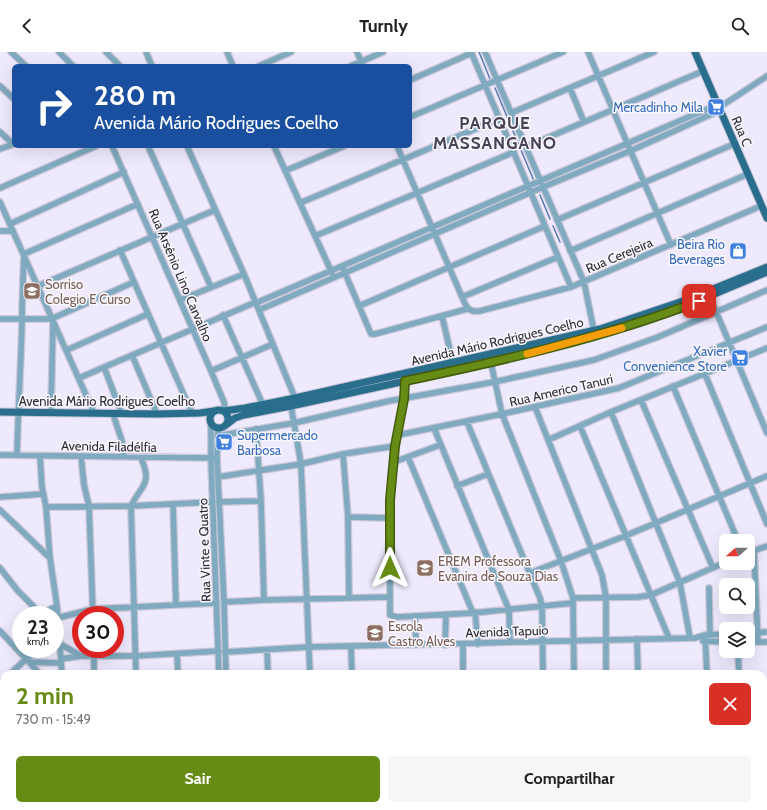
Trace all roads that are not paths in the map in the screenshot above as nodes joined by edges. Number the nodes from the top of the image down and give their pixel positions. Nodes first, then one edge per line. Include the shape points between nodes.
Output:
1 (11, 52) edge
2 (59, 52) edge
3 (106, 52) edge
4 (146, 52) edge
5 (227, 52) edge
6 (291, 52) edge
7 (357, 52) edge
8 (383, 52) edge
9 (485, 52) edge
10 (563, 52) edge
11 (588, 52) edge
12 (654, 52) edge
13 (695, 52) edge
14 (471, 53) edge
15 (24, 64) edge
16 (72, 64) edge
17 (118, 64) edge
18 (151, 64) edge
19 (232, 64) edge
20 (264, 64) edge
21 (362, 64) edge
22 (703, 71) junction
23 (598, 76) junction
24 (767, 76) edge
25 (412, 79) edge
26 (497, 80) junction
27 (485, 85) junction
28 (0, 86) edge
29 (570, 88) junction
30 (12, 97) edge
31 (719, 107) junction
32 (612, 110) junction
33 (511, 113) junction
34 (412, 116) edge
35 (499, 118) junction
36 (584, 122) junction
37 (0, 132) edge
38 (12, 143) edge
39 (12, 144) edge
40 (627, 144) junction
41 (734, 144) junction
42 (526, 146) junction
43 (91, 148) edge
44 (113, 148) edge
45 (149, 148) edge
46 (188, 148) edge
47 (275, 148) edge
48 (339, 148) edge
49 (398, 148) edge
50 (0, 149) edge
51 (630, 151) junction
52 (514, 152) junction
53 (402, 160) junction
54 (285, 171) junction
55 (124, 172) junction
56 (748, 174) junction
57 (540, 180) junction
58 (644, 183) junction
59 (528, 185) junction
60 (543, 187) junction
61 (0, 188) edge
62 (531, 192) junction
63 (417, 193) junction
64 (0, 202) edge
65 (300, 203) junction
66 (138, 204) junction
67 (761, 206) junction
68 (215, 210) junction
69 (657, 214) junction
70 (767, 218) edge
71 (557, 220) junction
72 (10, 224) junction
73 (183, 224) junction
74 (545, 226) junction
75 (431, 227) junction
76 (0, 231) edge
77 (13, 231) junction
78 (435, 235) junction
79 (315, 236) junction
80 (152, 237) junction
81 (670, 245) junction
82 (120, 250) junction
83 (570, 251) junction
84 (24, 254) junction
85 (558, 257) junction
86 (342, 266) junction
87 (449, 267) junction
88 (767, 267) edge
89 (331, 271) junction
90 (767, 272) edge
91 (244, 274) junction
92 (345, 274) junction
93 (334, 278) junction
94 (134, 282) junction
95 (584, 282) junction
96 (38, 286) junction
97 (211, 287) junction
98 (571, 287) junction
99 (767, 290) edge
100 (462, 297) junction
101 (710, 297) junction
102 (180, 300) junction
103 (256, 302) junction
104 (359, 306) junction
105 (467, 309) junction
106 (259, 310) junction
107 (716, 311) junction
108 (148, 314) junction
109 (223, 315) junction
110 (442, 316) junction
111 (0, 319) edge
112 (22, 319) junction
113 (52, 320) junction
114 (767, 327) edge
115 (192, 329) junction
116 (594, 331) junction
117 (162, 342) junction
118 (729, 343) junction
119 (273, 344) junction
120 (767, 348) edge
121 (67, 350) junction
122 (132, 355) junction
123 (242, 358) junction
124 (736, 360) junction
125 (453, 363) junction
126 (491, 363) junction
127 (104, 367) junction
128 (211, 371) junction
129 (705, 374) junction
130 (79, 378) junction
131 (405, 381) junction
132 (494, 382) junction
133 (673, 386) junction
134 (295, 398) junction
135 (404, 399) junction
136 (641, 400) junction
137 (263, 405) junction
138 (291, 406) junction
139 (535, 407) junction
140 (214, 411) junction
141 (0, 412) edge
142 (17, 412) junction
143 (225, 412) junction
144 (611, 412) junction
145 (51, 413) junction
146 (192, 413) junction
147 (94, 414) junction
148 (113, 414) junction
149 (122, 414) junction
150 (156, 414) junction
151 (502, 414) junction
152 (467, 422) junction
153 (294, 423) junction
154 (211, 425) junction
155 (226, 425) junction
156 (580, 426) junction
157 (434, 428) junction
158 (256, 429) junction
159 (218, 433) junction
160 (767, 433) edge
161 (398, 435) junction
162 (548, 440) junction
163 (440, 445) junction
164 (395, 446) junction
165 (343, 454) junction
166 (0, 455) edge
167 (17, 455) junction
168 (40, 456) junction
169 (81, 456) junction
170 (124, 456) junction
171 (408, 457) junction
172 (141, 458) junction
173 (214, 458) junction
174 (394, 462) junction
175 (302, 464) junction
176 (259, 470) junction
177 (488, 474) junction
178 (767, 476) edge
179 (218, 477) junction
180 (750, 483) junction
181 (457, 486) junction
182 (43, 494) junction
183 (720, 496) junction
184 (0, 497) edge
185 (261, 501) junction
186 (216, 502) junction
187 (173, 505) junction
188 (89, 506) junction
189 (131, 506) junction
190 (46, 507) junction
191 (688, 509) junction
192 (0, 510) edge
193 (348, 518) junction
194 (389, 518) junction
195 (656, 522) junction
196 (767, 524) edge
197 (735, 534) edge
198 (625, 536) junction
199 (767, 546) edge
200 (593, 548) junction
201 (755, 551) edge
202 (50, 558) junction
203 (561, 561) junction
204 (719, 565) edge
205 (0, 568) edge
206 (713, 568) junction
207 (755, 570) edge
208 (530, 573) junction
209 (680, 583) junction
210 (710, 588) dead end
211 (651, 595) junction
212 (390, 597) junction
213 (606, 597) junction
214 (349, 598) junction
215 (264, 600) junction
216 (308, 600) junction
217 (573, 600) junction
218 (224, 602) junction
219 (217, 603) junction
220 (176, 605) junction
221 (33, 606) edge
222 (57, 606) edge
223 (93, 606) edge
224 (542, 606) junction
225 (134, 607) junction
226 (124, 608) edge
227 (509, 610) junction
228 (474, 613) junction
229 (446, 614) junction
230 (415, 616) junction
231 (0, 631) edge
232 (767, 632) edge
233 (758, 633) junction
234 (719, 634) edge
235 (708, 635) junction
236 (669, 638) junction
237 (692, 638) junction
238 (606, 639) junction
239 (637, 639) junction
240 (573, 640) junction
241 (543, 641) junction
242 (510, 642) junction
243 (705, 642) junction
244 (719, 642) edge
245 (758, 642) joint
246 (767, 642) edge
247 (463, 644) junction
248 (478, 644) junction
249 (416, 645) junction
250 (445, 645) junction
251 (309, 647) junction
252 (351, 647) junction
253 (267, 650) junction
254 (222, 652) junction
255 (177, 654) junction
256 (124, 656) edge
257 (135, 656) junction
258 (31, 658) edge
259 (61, 658) edge
260 (73, 658) edge
261 (94, 658) edge
262 (738, 658) edge
263 (28, 661) junction
264 (61, 661) junction
265 (222, 661) junction
266 (16, 670) edge
267 (36, 670) edge
268 (62, 670) edge
269 (94, 670) edge
270 (136, 670) edge
271 (178, 670) edge
272 (220, 670) edge
273 (225, 670) edge
274 (268, 670) edge
275 (310, 670) edge
276 (352, 670) edge
277 (463, 670) edge
278 (543, 670) edge
279 (574, 670) edge
280 (606, 670) edge
281 (638, 670) edge
282 (706, 670) edge
283 (739, 670) edge

1 - 15 street
2 - 16 street
3 - 17 street
4 - 18 street
5 - 19 street
6 - 20 street
7 - 21 street
8 - 21 street
9 - 26 street
10 - 26 street
11 - 23 street
12 - 23 street
13 - 22 main road, Rua C
14 - 25 street
14 - 27 street
22 - 31 main road, Rua C
22 - 32 street
23 - 29 street
23 - 32 street
24 - 31 street
26 - 27 street
26 - 33 street
27 - 34 street
27 - 35 street
28 - 30 street
29 - 33 street
29 - 36 street
31 - 40 street via 712,107
31 - 41 main road, Rua C
31 - 51 street via 714,113
32 - 36 street
32 - 40 street
33 - 42 street
35 - 52 street
35 - 53 street
36 - 42 street
37 - 38 street
39 - 50 street
40 - 51 street
40 - 57 street
41 - 56 main road, Rua C
41 - 58 street
42 - 57 street
43 - 61 street
44 - 55 street, Rua Arsênio Lino Carvalho
45 - 73 street
46 - 68 street
47 - 54 street
48 - 54 street
49 - 53 street
51 - 58 street
51 - 60 street
52 - 59 street
52 - 63 street
53 - 63 street
53 - 65 street
54 - 65 street
55 - 66 street, Rua Arsênio Lino Carvalho
55 - 72 street
56 - 67 main road, Rua C
56 - 69 street
57 - 59 street
57 - 60 street
58 - 69 street
58 - 71 street
59 - 62 street
59 - 75 street
60 - 62 street
60 - 71 street
62 - 74 street
62 - 78 street
63 - 75 street
63 - 79 street
64 - 72 street
65 - 79 street
66 - 80 street, Rua Arsênio Lino Carvalho
66 - 84 street
67 - 70 main road, Rua C
67 - 81 street, Rua Cerejeira
68 - 73 street
68 - 91 street
69 - 81 street
69 - 83 street
71 - 83 street
72 - 77 street
73 - 80 street
73 - 97 street
74 - 85 street
74 - 87 street
75 - 78 street
75 - 86 street
76 - 77 street
77 - 84 street
78 - 87 street
78 - 92 street
79 - 89 street
80 - 82 street
80 - 102 street, Rua Arsênio Lino Carvalho
81 - 95 street, Rua Cerejeira
82 - 94 street
82 - 96 street
83 - 95 street
84 - 96 street
84 - 112 street
85 - 98 street
85 - 100 street
86 - 89 street
86 - 92 street
87 - 100 street
87 - 104 street
88 - 116 main road, Avenida Mário Rodrigues Coelho via 686,300
89 - 93 street
89 - 103 street
90 - 101 main road, Avenida Mário Rodrigues Coelho
91 - 97 street
91 - 103 street
92 - 93 street
92 - 104 street
93 - 106 street
94 - 108 street
94 - 113 street
95 - 98 street, Rua Cerejeira
95 - 116 street
96 - 113 street
97 - 102 street
98 - 105 street, Rua Cerejeira via 480,311
99 - 107 street
100 - 105 street
101 - 107 street
101 - 126 main road, Avenida Mário Rodrigues Coelho via 619,330
102 - 115 street, Rua Arsênio Lino Carvalho
103 - 106 street
103 - 109 street
104 - 110 street via 371,334
105 - 110 street
106 - 119 street
107 - 118 street
107 - 132 street via 658,337 594,360
108 - 117 street
108 - 121 street
109 - 115 street
109 - 123 street
110 - 125 street
111 - 112 street
112 - 113 street
112 - 142 street
113 - 121 street
113 - 145 street
114 - 118 street, Rua Americo Tanuri
115 - 117 street
115 - 128 street, Rua Arsênio Lino Carvalho
116 - 125 main road, Avenida Mário Rodrigues Coelho
117 - 122 street
117 - 146 street
118 - 124 street
118 - 139 street, Rua Americo Tanuri via 619,388
119 - 123 street
119 - 134 street
120 - 124 street
121 - 130 street
122 - 127 street
122 - 150 street
123 - 128 street
123 - 137 street
124 - 129 street
124 - 160 street
125 - 134 main road, Avenida Mário Rodrigues Coelho
126 - 131 main road, Avenida Mário Rodrigues Coelho
126 - 132 street
127 - 130 street
127 - 149 street
128 - 143 street, Rua Arsênio Lino Carvalho via 224,402
129 - 133 street
129 - 180 street
130 - 147 street
131 - 135 street
131 - 138 main road, Avenida Mário Rodrigues Coelho
132 - 135 street
132 - 151 street
133 - 136 street
133 - 183 street
134 - 137 main road, Avenida Mário Rodrigues Coelho
135 - 153 street
135 - 161 street
136 - 144 street
136 - 191 street
137 - 143 main road, Avenida Mário Rodrigues Coelho
138 - 153 street
138 - 155 main road, Avenida Mário Rodrigues Coelho via 238,417
139 - 151 street, Rua Americo Tanuri
139 - 162 street
140 - 143 main road
140 - 146 main road, Avenida Mário Rodrigues Coelho
140 - 154 main road via 209,419
141 - 142 main road, Avenida Mário Rodrigues Coelho
142 - 145 main road, Avenida Mário Rodrigues Coelho
142 - 167 street
143 - 155 main road via 228,420
144 - 156 street
144 - 195 street
145 - 147 main road, Avenida Mário Rodrigues Coelho
146 - 150 main road, Avenida Mário Rodrigues Coelho
147 - 148 main road, Avenida Mário Rodrigues Coelho
148 - 149 main road, Avenida Mário Rodrigues Coelho
148 - 170 street
149 - 150 main road, Avenida Mário Rodrigues Coelho
151 - 152 street, Rua Americo Tanuri
151 - 203 street
152 - 157 street, Rua Americo Tanuri
152 - 177 street
153 - 158 street
153 - 175 street
154 - 159 main road
154 - 173 street, Rua Vinte e Quatro
155 - 159 main road
156 - 162 street
156 - 198 street
157 - 161 street, Rua Americo Tanuri
157 - 163 street
158 - 159 street
158 - 176 street
159 - 173 street, Rua Vinte e Quatro
161 - 164 street
162 - 200 street
163 - 171 street
163 - 181 street
164 - 165 street
164 - 174 street
165 - 175 street
165 - 193 street
166 - 167 street, Avenida Filadélfia
167 - 168 street, Avenida Filadélfia
168 - 169 street, Avenida Filadélfia
168 - 182 street
169 - 170 street, Avenida Filadélfia
169 - 188 street
170 - 172 street, Avenida Filadélfia
171 - 174 street
171 - 228 street
172 - 173 street, Avenida Filadélfia
172 - 189 street via 145,469 145,484
173 - 179 street, Rua Vinte e Quatro
173 - 186 street, Rua Vinte e Quatro
174 - 194 street
175 - 176 street
175 - 216 street
176 - 179 street
176 - 185 street
177 - 181 street
177 - 208 street
178 - 180 street
179 - 186 street, Rua Vinte e Quatro
180 - 183 street
180 - 196 street
181 - 227 street
182 - 184 street
182 - 190 street
183 - 191 street
183 - 197 street
185 - 186 street
185 - 215 street
186 - 187 street
186 - 218 street, Rua Vinte e Quatro
186 - 219 street, Rua Vinte e Quatro
187 - 189 street
187 - 220 street
188 - 189 street
188 - 190 street
188 - 223 street
189 - 225 street
190 - 202 street
191 - 195 street
191 - 206 street
192 - 202 street
193 - 194 street
193 - 214 street
194 - 212 street
195 - 198 street
195 - 209 street
198 - 200 street
198 - 211 street
199 - 201 street
200 - 203 street
200 - 213 street
202 - 222 street
203 - 208 street
203 - 217 street
204 - 206 street
205 - 221 street
206 - 209 street
207 - 233 street
208 - 224 street
209 - 211 street
209 - 237 street
210 - 235 street
211 - 213 street
211 - 236 street
212 - 214 street
212 - 230 street via 392,616
213 - 217 street
213 - 238 street
214 - 216 street
215 - 216 street
215 - 218 street
216 - 251 street
217 - 224 street
217 - 240 street
218 - 254 street, Rua Vinte e Quatro
219 - 220 street
219 - 254 street, Rua Vinte e Quatro
220 - 225 street
224 - 227 street
224 - 241 street
225 - 226 street
225 - 257 street
227 - 228 street
227 - 242 street
228 - 229 street
228 - 248 street
229 - 230 street
229 - 250 street
230 - 249 street
231 - 263 street
232 - 233 street
233 - 245 street
234 - 235 street, Avenida Tapuio
235 - 237 street, Avenida Tapuio
235 - 243 street
236 - 237 street, Avenida Tapuio
236 - 239 street, Avenida Tapuio
237 - 243 street, Avenida Tapuio
238 - 239 street, Avenida Tapuio
238 - 240 street, Avenida Tapuio
238 - 280 street
239 - 281 street
240 - 241 street, Avenida Tapuio
240 - 279 street
241 - 242 street, Avenida Tapuio
241 - 278 street
242 - 248 street, Avenida Tapuio
243 - 244 street, Avenida Tapuio
243 - 282 street
245 - 246 street
247 - 248 street, Avenida Tapuio
247 - 250 street, Avenida Tapuio
247 - 277 street
249 - 250 street, Avenida Tapuio
249 - 252 street, Avenida Tapuio
251 - 252 street, Avenida Tapuio
251 - 253 street, Avenida Tapuio
251 - 275 street
252 - 276 street
253 - 254 street, Avenida Tapuio
253 - 274 street
254 - 255 street, Avenida Tapuio
254 - 265 street, Rua Vinte e Quatro
255 - 257 street, Avenida Tapuio
255 - 271 street
256 - 257 street, Avenida Tapuio
257 - 270 street
258 - 263 street
259 - 264 street
260 - 264 street, Avenida Tapuio
261 - 269 street
262 - 283 street
263 - 264 street, Avenida Tapuio
263 - 266 street
263 - 267 street
264 - 268 street
265 - 272 street, Rua Vinte e Quatro
265 - 273 street, Rua Vinte e Quatro

